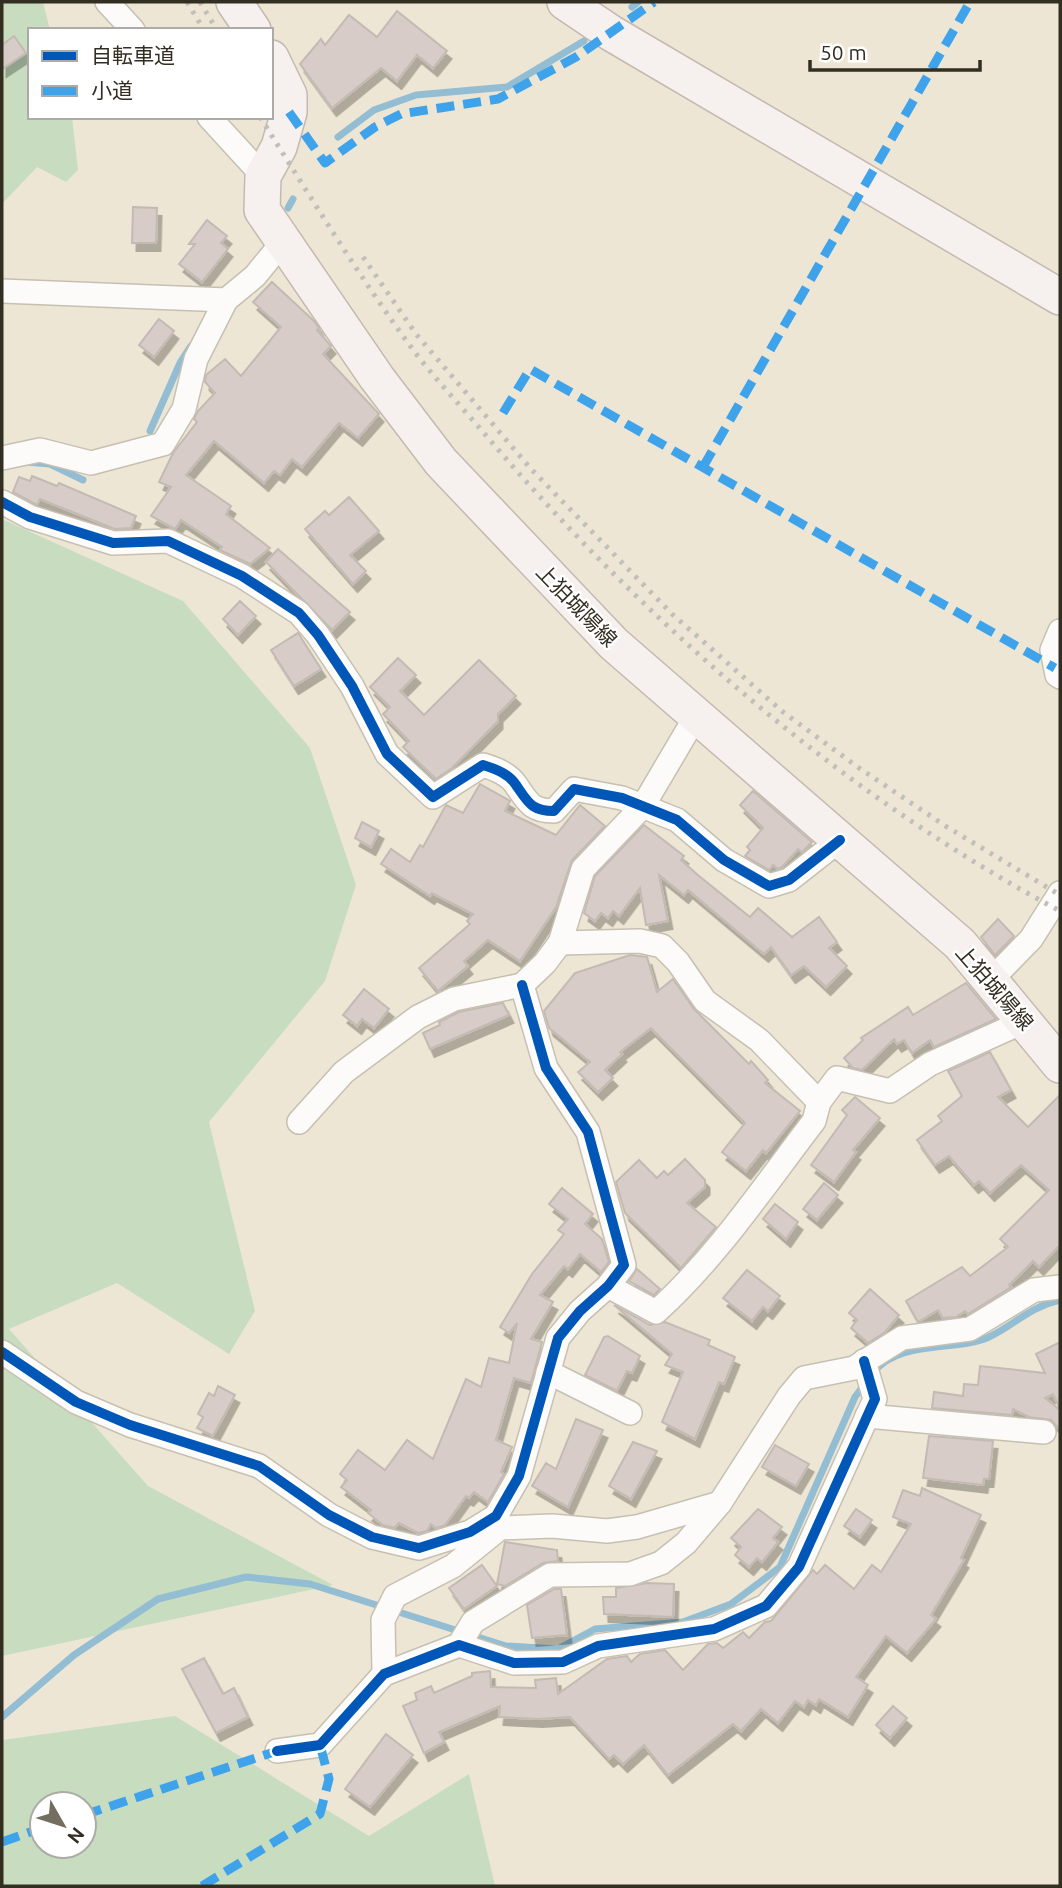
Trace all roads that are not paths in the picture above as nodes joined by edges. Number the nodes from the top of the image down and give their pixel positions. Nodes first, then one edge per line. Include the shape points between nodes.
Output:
1 (107, 2) edge
2 (234, 2) edge
3 (565, 2) edge
4 (131, 28) edge
5 (252, 28) edge
6 (273, 62) edge
7 (211, 119) edge
8 (263, 176) junction
9 (282, 243) junction
10 (2, 291) edge
11 (1060, 297) edge
12 (226, 300) junction
13 (2, 458) edge
14 (2, 502) edge
15 (1060, 631) edge
16 (1060, 677) edge
17 (696, 716) junction
18 (643, 806) junction
19 (840, 840) junction
20 (1060, 893) edge
21 (560, 943) junction
22 (991, 980) junction
23 (522, 985) junction
24 (1025, 1021) junction
25 (1060, 1065) edge
26 (819, 1102) junction
27 (299, 1122) dead end
28 (608, 1286) junction
29 (1060, 1287) edge
30 (2, 1352) edge
31 (864, 1361) junction
32 (548, 1373) junction
33 (630, 1413) dead end
34 (867, 1416) junction
35 (1044, 1432) dead end
36 (720, 1503) junction
37 (489, 1528) junction
38 (459, 1645) junction
39 (384, 1674) junction
40 (277, 1751) dead end

1 - 4 street
2 - 5 main road
3 - 11 main road
6 - 8 main road, 上狛城陽線 via 289,95 289,112 279,147
7 - 8 street
8 - 9 main road, 上狛城陽線 via 262,210
9 - 12 street via 255,276
9 - 17 main road, 上狛城陽線 via 441,462 614,644
10 - 12 street
12 - 13 street via 196,359 184,409 163,444 91,463 40,450
14 - 18 street via 30,517 113,543 168,541 242,576 299,613 352,687 387,754 433,797 483,765 499,770 515,783 525,803 540,811 554,811 574,789
15 - 16 street via 1052,650
17 - 18 street
17 - 19 main road, 上狛城陽線
18 - 19 street via 677,820 724,860 769,886 789,880
18 - 21 street via 583,869
19 - 22 main road, 上狛城陽線 via 960,944
20 - 22 street via 1031,939
21 - 23 street
21 - 26 street via 640,941 662,946 705,1001 759,1040
22 - 24 main road, 上狛城陽線
23 - 27 street via 454,999 418,1017 344,1072
23 - 28 street via 547,1068 588,1132 624,1265
24 - 25 main road, 上狛城陽線
24 - 26 street via 930,1064 890,1091 837,1078
26 - 28 street via 814,1121 752,1202 656,1312
28 - 32 street via 558,1338
29 - 31 street via 1034,1290 971,1329 902,1338
30 - 37 street via 76,1402 130,1425 259,1466 329,1515 372,1537 419,1548
31 - 34 street via 875,1399
31 - 36 street via 854,1368 804,1378
32 - 33 street
32 - 37 street via 519,1476
34 - 35 street
34 - 38 street via 799,1567 766,1606 714,1629 598,1646 563,1662 514,1663
36 - 37 street via 607,1531 552,1526
36 - 38 street via 686,1543 661,1563 630,1574 550,1575 473,1622
37 - 39 street via 453,1566 395,1596 383,1620
38 - 39 street
39 - 40 street via 320,1745

